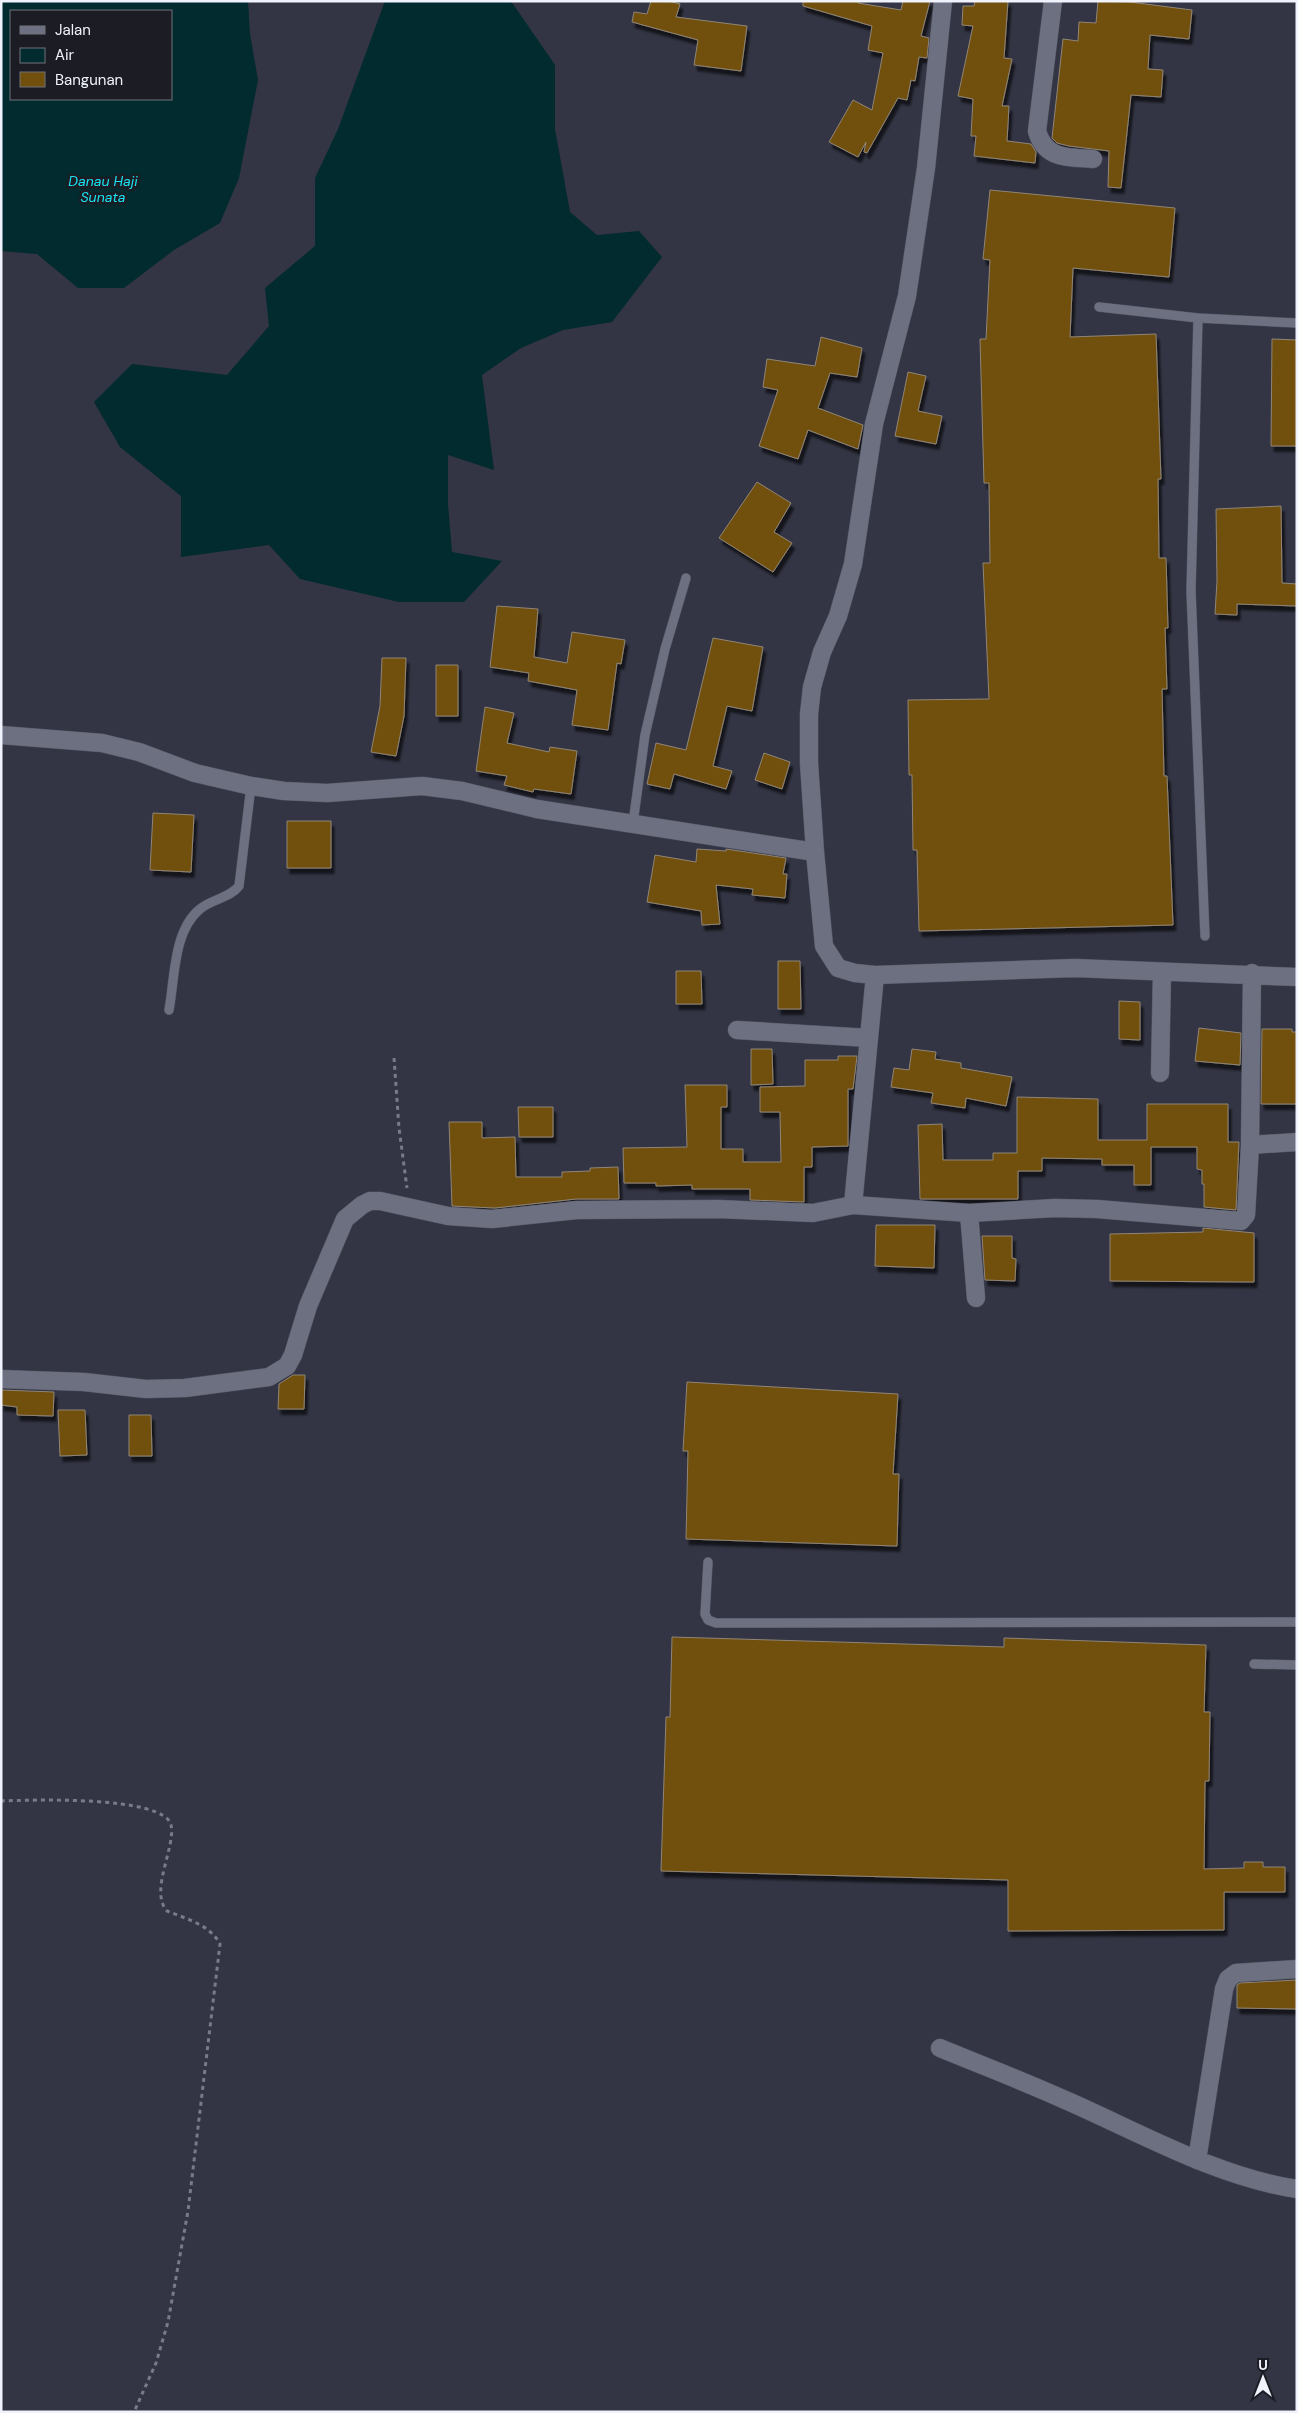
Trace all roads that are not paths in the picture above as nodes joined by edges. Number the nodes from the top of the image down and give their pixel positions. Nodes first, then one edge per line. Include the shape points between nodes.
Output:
1 (943, 1) edge
2 (1053, 1) edge
3 (1093, 160) dead end
4 (1099, 307) dead end
5 (1198, 318) junction
6 (1297, 323) edge
7 (686, 578) dead end
8 (1, 735) edge
9 (252, 786) junction
10 (633, 823) junction
11 (815, 852) junction
12 (1205, 936) dead end
13 (1162, 972) junction
14 (1252, 974) junction
15 (875, 975) junction
16 (1297, 977) edge
17 (169, 1010) dead end
18 (737, 1030) dead end
19 (869, 1038) junction
20 (1160, 1073) dead end
21 (1297, 1142) edge
22 (1250, 1145) junction
23 (853, 1205) junction
24 (969, 1213) junction
25 (976, 1298) dead end
26 (1, 1379) edge
27 (708, 1562) dead end
28 (1297, 1622) edge
29 (1254, 1664) dead end
30 (1297, 1665) edge
31 (1297, 1969) edge
32 (940, 2048) dead end
33 (1197, 2160) junction
34 (1297, 2190) edge

1 - 11 street via 926,168 907,296 874,424 853,564 812,687 808,763
2 - 3 street via 1037,131 1043,147 1051,153
4 - 5 lane
5 - 6 lane
5 - 12 lane via 1192,592
7 - 10 lane via 645,734
8 - 9 street via 102,743 203,775
9 - 10 street via 327,793 422,786 462,791 537,809
9 - 17 lane via 239,886 235,891 208,902 188,924 176,961
10 - 11 street
11 - 15 street via 824,946 838,968
13 - 14 street
13 - 15 street via 1027,968
13 - 20 street
14 - 16 street
14 - 22 street
15 - 19 street
18 - 19 street
19 - 23 street
21 - 22 street
22 - 24 street via 1246,1215 1241,1221 1097,1209
23 - 24 street
23 - 26 street via 813,1213 718,1209 577,1210 492,1219 448,1216 370,1201 345,1219 308,1306 293,1356 287,1366 269,1378 146,1389 84,1382
24 - 25 street
27 - 28 lane via 705,1614 708,1620 716,1623
29 - 30 lane
31 - 33 street via 1236,1973 1228,1979
32 - 33 street via 1063,2098
33 - 34 street

